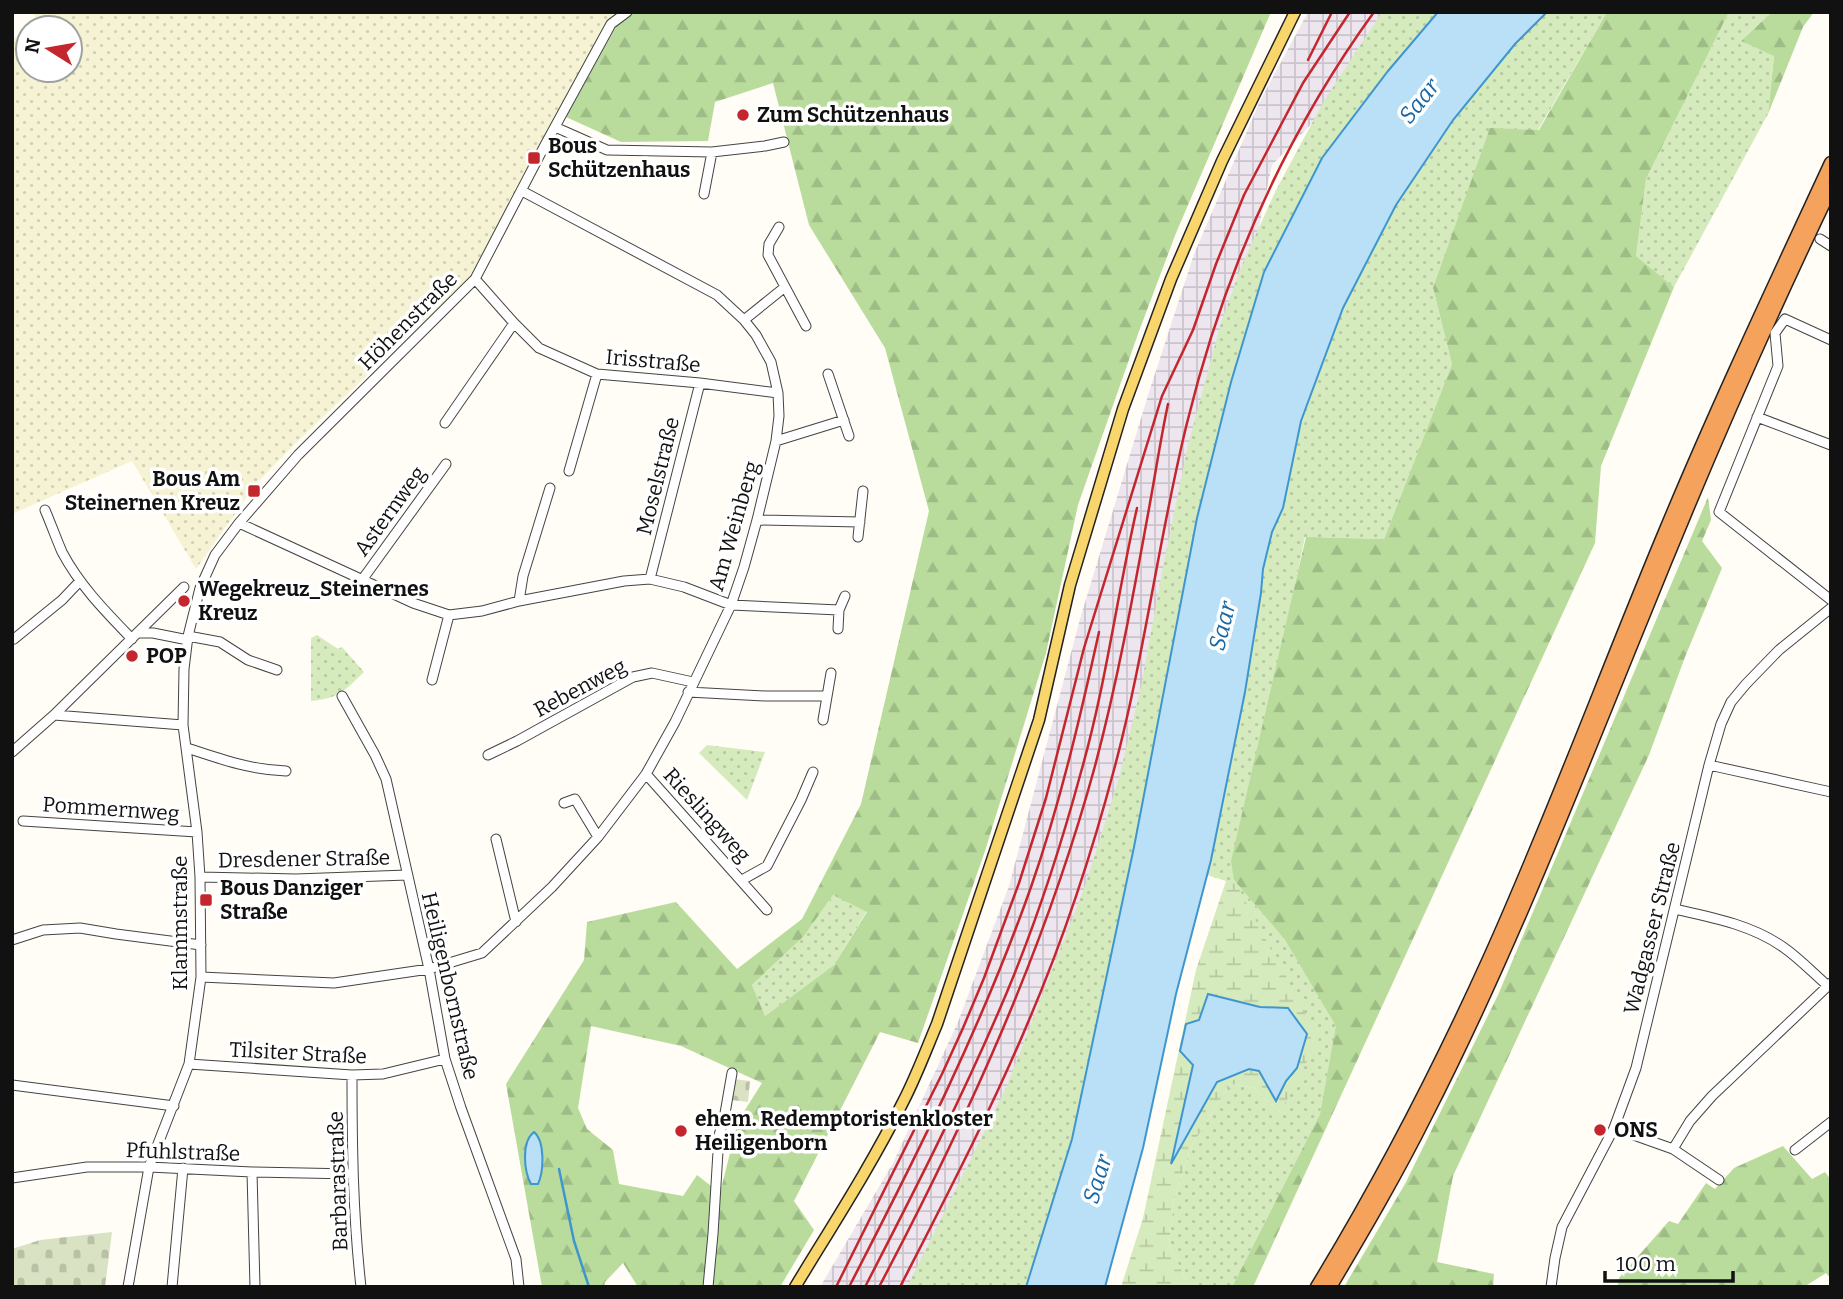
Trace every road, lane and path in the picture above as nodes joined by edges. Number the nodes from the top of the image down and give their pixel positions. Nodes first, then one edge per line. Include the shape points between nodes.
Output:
1 (627, 12) edge
2 (1295, 12) edge
3 (555, 127) junction
4 (784, 142) dead end
5 (712, 152) junction
6 (1831, 163) edge
7 (1831, 188) edge
8 (523, 191) junction
9 (704, 194) dead end
10 (1811, 218) junction
11 (779, 227) dead end
12 (1820, 239) dead end
13 (1831, 246) edge
14 (475, 279) junction
15 (785, 287) junction
16 (744, 320) junction
17 (514, 323) junction
18 (1762, 324) junction
19 (806, 326) dead end
20 (1831, 340) edge
21 (597, 374) junction
22 (828, 374) dead end
23 (700, 383) junction
24 (778, 393) junction
25 (1756, 417) junction
26 (845, 420) junction
27 (444, 423) dead end
28 (849, 436) dead end
29 (776, 441) junction
30 (1831, 444) edge
31 (446, 464) dead end
32 (569, 471) dead end
33 (550, 488) dead end
34 (863, 491) dead end
35 (45, 510) dead end
36 (757, 520) junction
37 (860, 522) junction
38 (239, 523) junction
39 (858, 537) dead end
40 (215, 555) joint
41 (650, 579) junction
42 (362, 580) junction
43 (80, 582) junction
44 (184, 587) dead end
45 (845, 596) dead end
46 (1831, 600) edge
47 (519, 601) junction
48 (730, 605) junction
49 (1831, 608) edge
50 (839, 610) junction
51 (449, 615) junction
52 (838, 629) dead end
53 (135, 636) junction
54 (13, 638) edge
55 (188, 638) junction
56 (276, 670) dead end
57 (831, 673) dead end
58 (432, 680) dead end
59 (693, 682) junction
60 (688, 692) junction
61 (342, 696) dead end
62 (827, 696) junction
63 (54, 715) junction
64 (823, 720) dead end
65 (183, 725) junction
66 (187, 748) junction
67 (12, 752) edge
68 (488, 755) dead end
69 (1709, 765) junction
70 (286, 771) dead end
71 (813, 772) dead end
72 (646, 774) junction
73 (1831, 792) edge
74 (564, 803) dead end
75 (23, 821) dead end
76 (197, 832) junction
77 (597, 837) junction
78 (496, 839) dead end
79 (407, 875) junction
80 (200, 877) junction
81 (742, 880) junction
82 (1675, 909) junction
83 (767, 910) dead end
84 (516, 922) junction
85 (12, 940) edge
86 (201, 945) junction
87 (429, 969) junction
88 (201, 977) junction
89 (1829, 985) edge
90 (445, 1059) junction
91 (189, 1064) junction
92 (732, 1073) dead end
93 (352, 1075) junction
94 (12, 1085) edge
95 (174, 1106) junction
96 (1831, 1122) edge
97 (1614, 1128) junction
98 (1673, 1149) junction
99 (1796, 1150) dead end
100 (149, 1167) junction
101 (183, 1168) junction
102 (252, 1172) junction
103 (353, 1174) junction
104 (12, 1178) edge
105 (1719, 1181) dead end
106 (128, 1287) edge
107 (172, 1287) edge
108 (255, 1287) edge
109 (361, 1287) edge
110 (519, 1287) edge
111 (708, 1287) edge
112 (795, 1287) edge
113 (1317, 1287) edge
114 (1331, 1287) edge
115 (1551, 1287) edge

1 - 3 street, Höhenstraße via 611,24
2 - 112 main road via 1222,161 1171,279 1123,409 1070,585 1039,720 923,1060 878,1149
3 - 5 street via 607,150
3 - 8 street, Höhenstraße
4 - 5 street
5 - 9 street
6 - 10 highway
7 - 10 highway
8 - 14 street, Höhenstraße
8 - 16 street, Am Weinberg via 717,296
10 - 18 highway
11 - 15 street via 768,255
12 - 13 street
14 - 17 street, Irisstraße
14 - 38 street, Höhenstraße via 298,456
15 - 16 street
15 - 19 street
16 - 24 street, Am Weinberg via 771,362
17 - 21 street, Irisstraße via 539,348
17 - 27 street
18 - 113 highway via 1710,426 1491,954 1415,1113
18 - 114 highway via 1502,958 1420,1129
20 - 25 street via 1785,319 1775,333 1777,366
21 - 23 street, Irisstraße
21 - 32 street
22 - 26 street
23 - 24 street, Irisstraße
23 - 41 street, Moselstraße
24 - 29 street, Am Weinberg
25 - 30 street
25 - 46 street via 1719,512
26 - 28 street
26 - 29 street
29 - 36 street, Am Weinberg
31 - 42 street, Asternweg
33 - 47 street
34 - 37 street
35 - 43 street
36 - 37 street
36 - 48 street, Am Weinberg
37 - 39 street
38 - 40 street, Höhenstraße
38 - 42 street
40 - 55 street, Klammstraße via 200,588
41 - 47 street
41 - 48 street
42 - 51 street
43 - 53 street
43 - 54 street
44 - 53 street
45 - 50 street
47 - 51 street
48 - 50 street
48 - 59 street, Am Weinberg
49 - 69 street, Wadgasser Straße via 1779,650 1731,702
50 - 52 street
51 - 58 street
53 - 55 street via 153,633
53 - 63 street
55 - 56 street via 220,642 248,660
55 - 65 street, Klammstraße
57 - 62 street
59 - 60 street, Am Weinberg
59 - 68 street, Rebenweg via 652,673 633,677
60 - 62 street
60 - 72 street, Am Weinberg
61 - 79 street, Heiligenbornstraße via 386,779
62 - 64 street
63 - 65 street
63 - 67 street
65 - 66 street, Klammstraße
66 - 70 street via 234,764
66 - 76 street, Klammstraße
69 - 73 street
69 - 82 street, Wadgasser Straße
71 - 81 street, Rieslingweg via 767,866
72 - 77 street, Am Weinberg
72 - 81 street, Rieslingweg
74 - 77 street via 575,799
75 - 76 street, Pommernweg
76 - 80 street, Klammstraße
77 - 84 street, Am Weinberg
78 - 84 street
79 - 80 street, Dresdener Straße
79 - 87 street, Heiligenbornstraße
80 - 86 street, Klammstraße
81 - 83 street, Rieslingweg
82 - 89 street via 1768,938
82 - 97 street, Wadgasser Straße via 1636,1068
84 - 87 street, Am Weinberg via 482,953
85 - 86 street via 43,930 80,928
86 - 88 street, Klammstraße
87 - 88 street, Am Weinberg via 334,984
87 - 90 street, Heiligenbornstraße
88 - 91 street, Klammstraße
89 - 98 street via 1712,1096
90 - 93 street, Tilsiter Straße via 383,1074
90 - 110 street, Heiligenbornstraße via 513,1251
91 - 93 street, Tilsiter Straße
91 - 95 street, Klammstraße
92 - 111 street via 719,1135
93 - 103 street, Barbarastraße
94 - 95 street
95 - 100 street, Klammstraße
96 - 99 street
97 - 98 street
97 - 115 street, Wadgasser Straße via 1562,1227
98 - 105 street
100 - 101 street, Pfuhlstraße
100 - 104 street, Pfuhlstraße via 87,1167
100 - 106 street, Klammstraße
101 - 102 street, Pfuhlstraße
101 - 107 street
102 - 103 street, Pfuhlstraße
102 - 108 street
103 - 109 street, Barbarastraße

